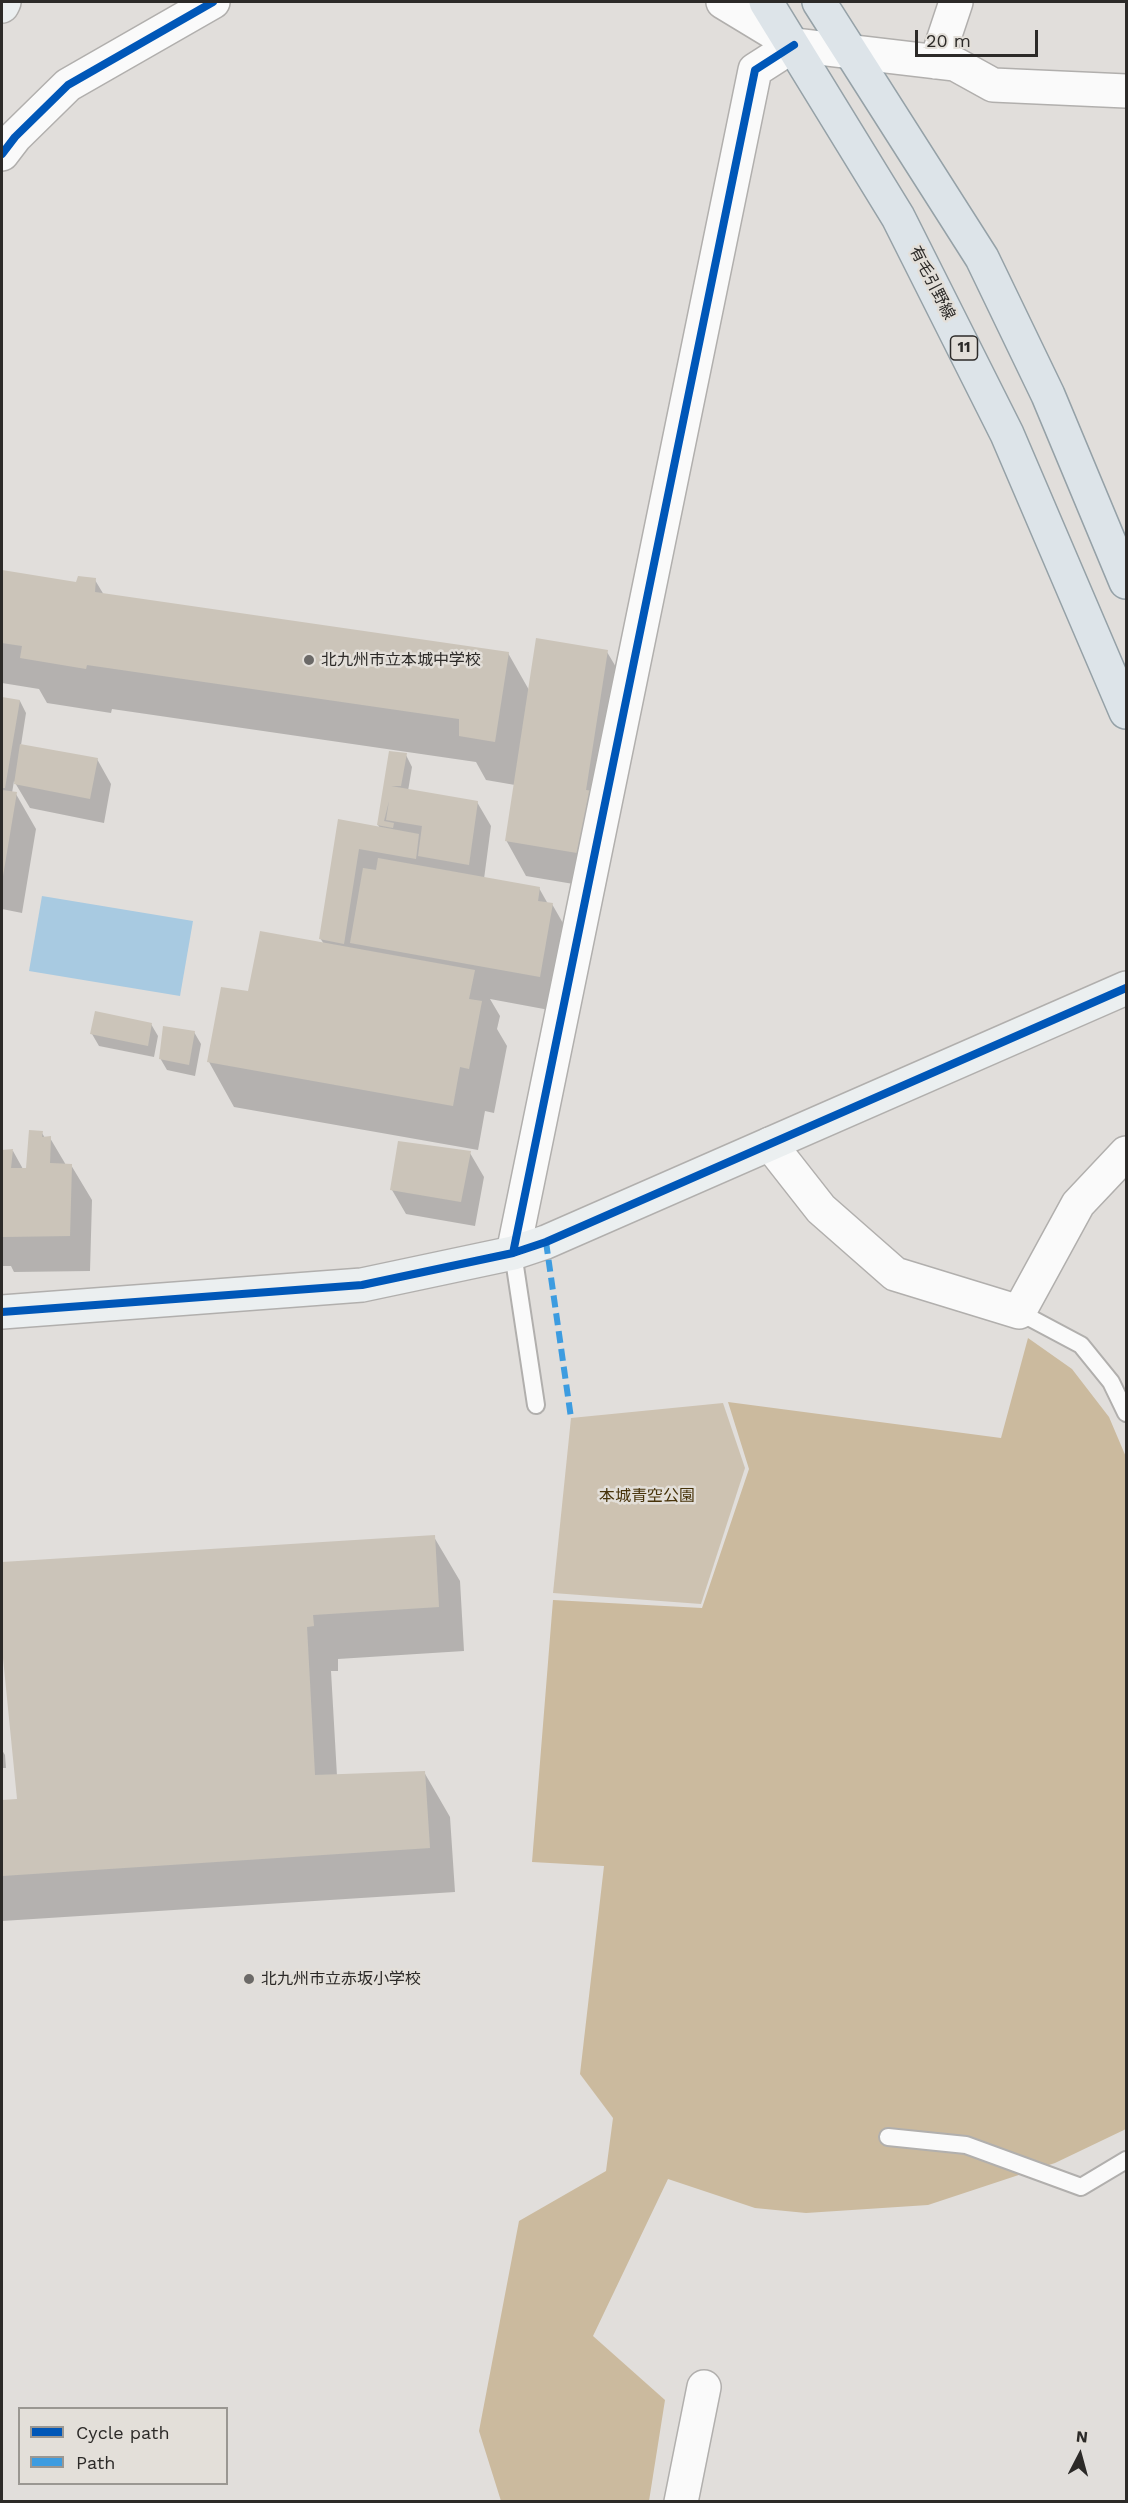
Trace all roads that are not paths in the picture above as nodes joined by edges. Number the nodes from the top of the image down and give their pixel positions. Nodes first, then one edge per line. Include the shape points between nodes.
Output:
1 (4, 2) edge
2 (213, 2) edge
3 (723, 2) edge
4 (766, 2) edge
5 (819, 2) edge
6 (956, 2) edge
7 (2, 6) edge
8 (794, 45) junction
9 (853, 52) junction
10 (936, 62) junction
11 (1126, 91) edge
12 (2, 154) edge
13 (1126, 582) edge
14 (1126, 712) edge
15 (1126, 988) edge
16 (770, 1144) junction
17 (1126, 1154) edge
18 (513, 1253) junction
19 (2, 1312) edge
20 (1019, 1312) junction
21 (536, 1405) dead end
22 (1126, 1413) edge
23 (888, 2137) dead end
24 (1126, 2160) edge
25 (704, 2387) dead end
26 (681, 2502) edge

1 - 7 street
2 - 12 street via 68,85
3 - 8 street
4 - 8 main road, 有毛引野線 / 11
5 - 9 main road
6 - 10 street
8 - 9 street
8 - 14 main road, 有毛引野線 / 11 via 898,217 1002,423
8 - 18 street via 755,70
9 - 10 street
9 - 13 main road via 982,258 1048,395
10 - 11 street via 956,64 993,85
15 - 16 street
16 - 18 street
16 - 20 street via 821,1209 895,1274
17 - 20 street via 1078,1204
18 - 19 street via 362,1285
18 - 21 lane
20 - 22 lane via 1081,1345 1111,1382
23 - 24 lane via 966,2145 1080,2187
25 - 26 street

